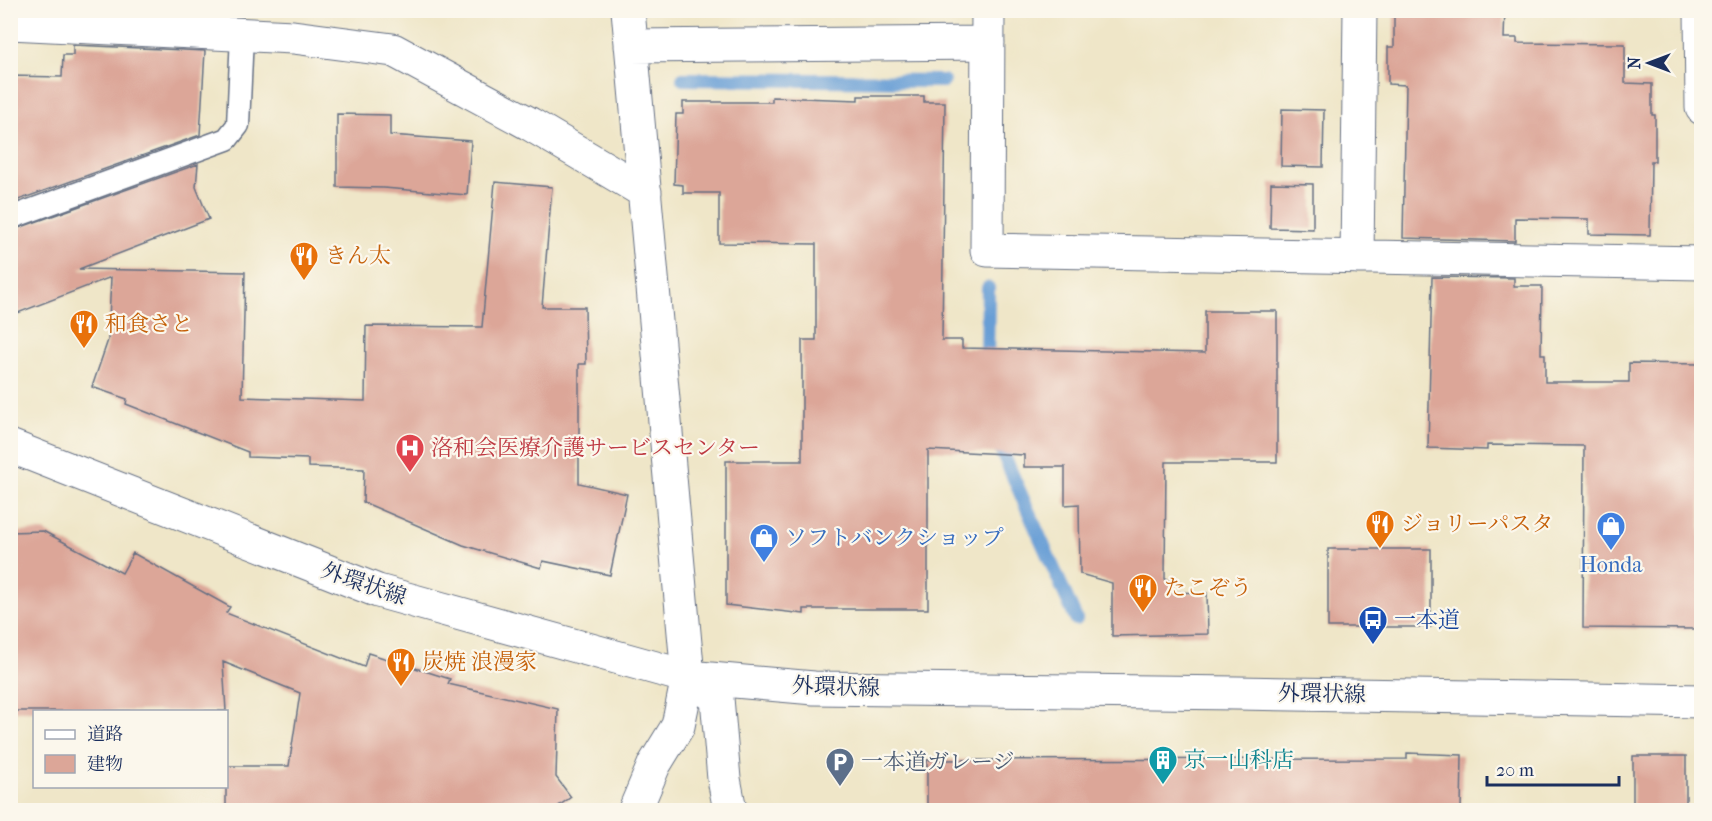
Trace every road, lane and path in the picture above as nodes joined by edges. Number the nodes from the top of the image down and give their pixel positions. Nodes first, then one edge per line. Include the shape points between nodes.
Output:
1 (628, 10) edge
2 (988, 10) edge
3 (1360, 10) edge
4 (1701, 10) edge
5 (13, 19) edge
6 (169, 20) edge
7 (242, 35) junction
8 (988, 43) junction
9 (631, 46) junction
10 (1701, 108) edge
11 (645, 192) junction
12 (10, 218) edge
13 (1357, 257) junction
14 (1701, 263) edge
15 (10, 446) edge
16 (688, 677) junction
17 (1701, 701) edge
18 (634, 810) edge
19 (730, 810) edge

1 - 9 street
2 - 8 street
3 - 13 street
4 - 10 street
5 - 6 street
6 - 7 street
7 - 11 street via 393,50
7 - 12 lane via 238,125 227,140
8 - 9 street
8 - 13 street via 987,250
9 - 11 street
11 - 16 street
13 - 14 street
15 - 16 street, 外環状線 via 378,591
16 - 17 street, 外環状線 via 814,688
16 - 18 street via 678,726 654,765
16 - 19 street via 717,698

